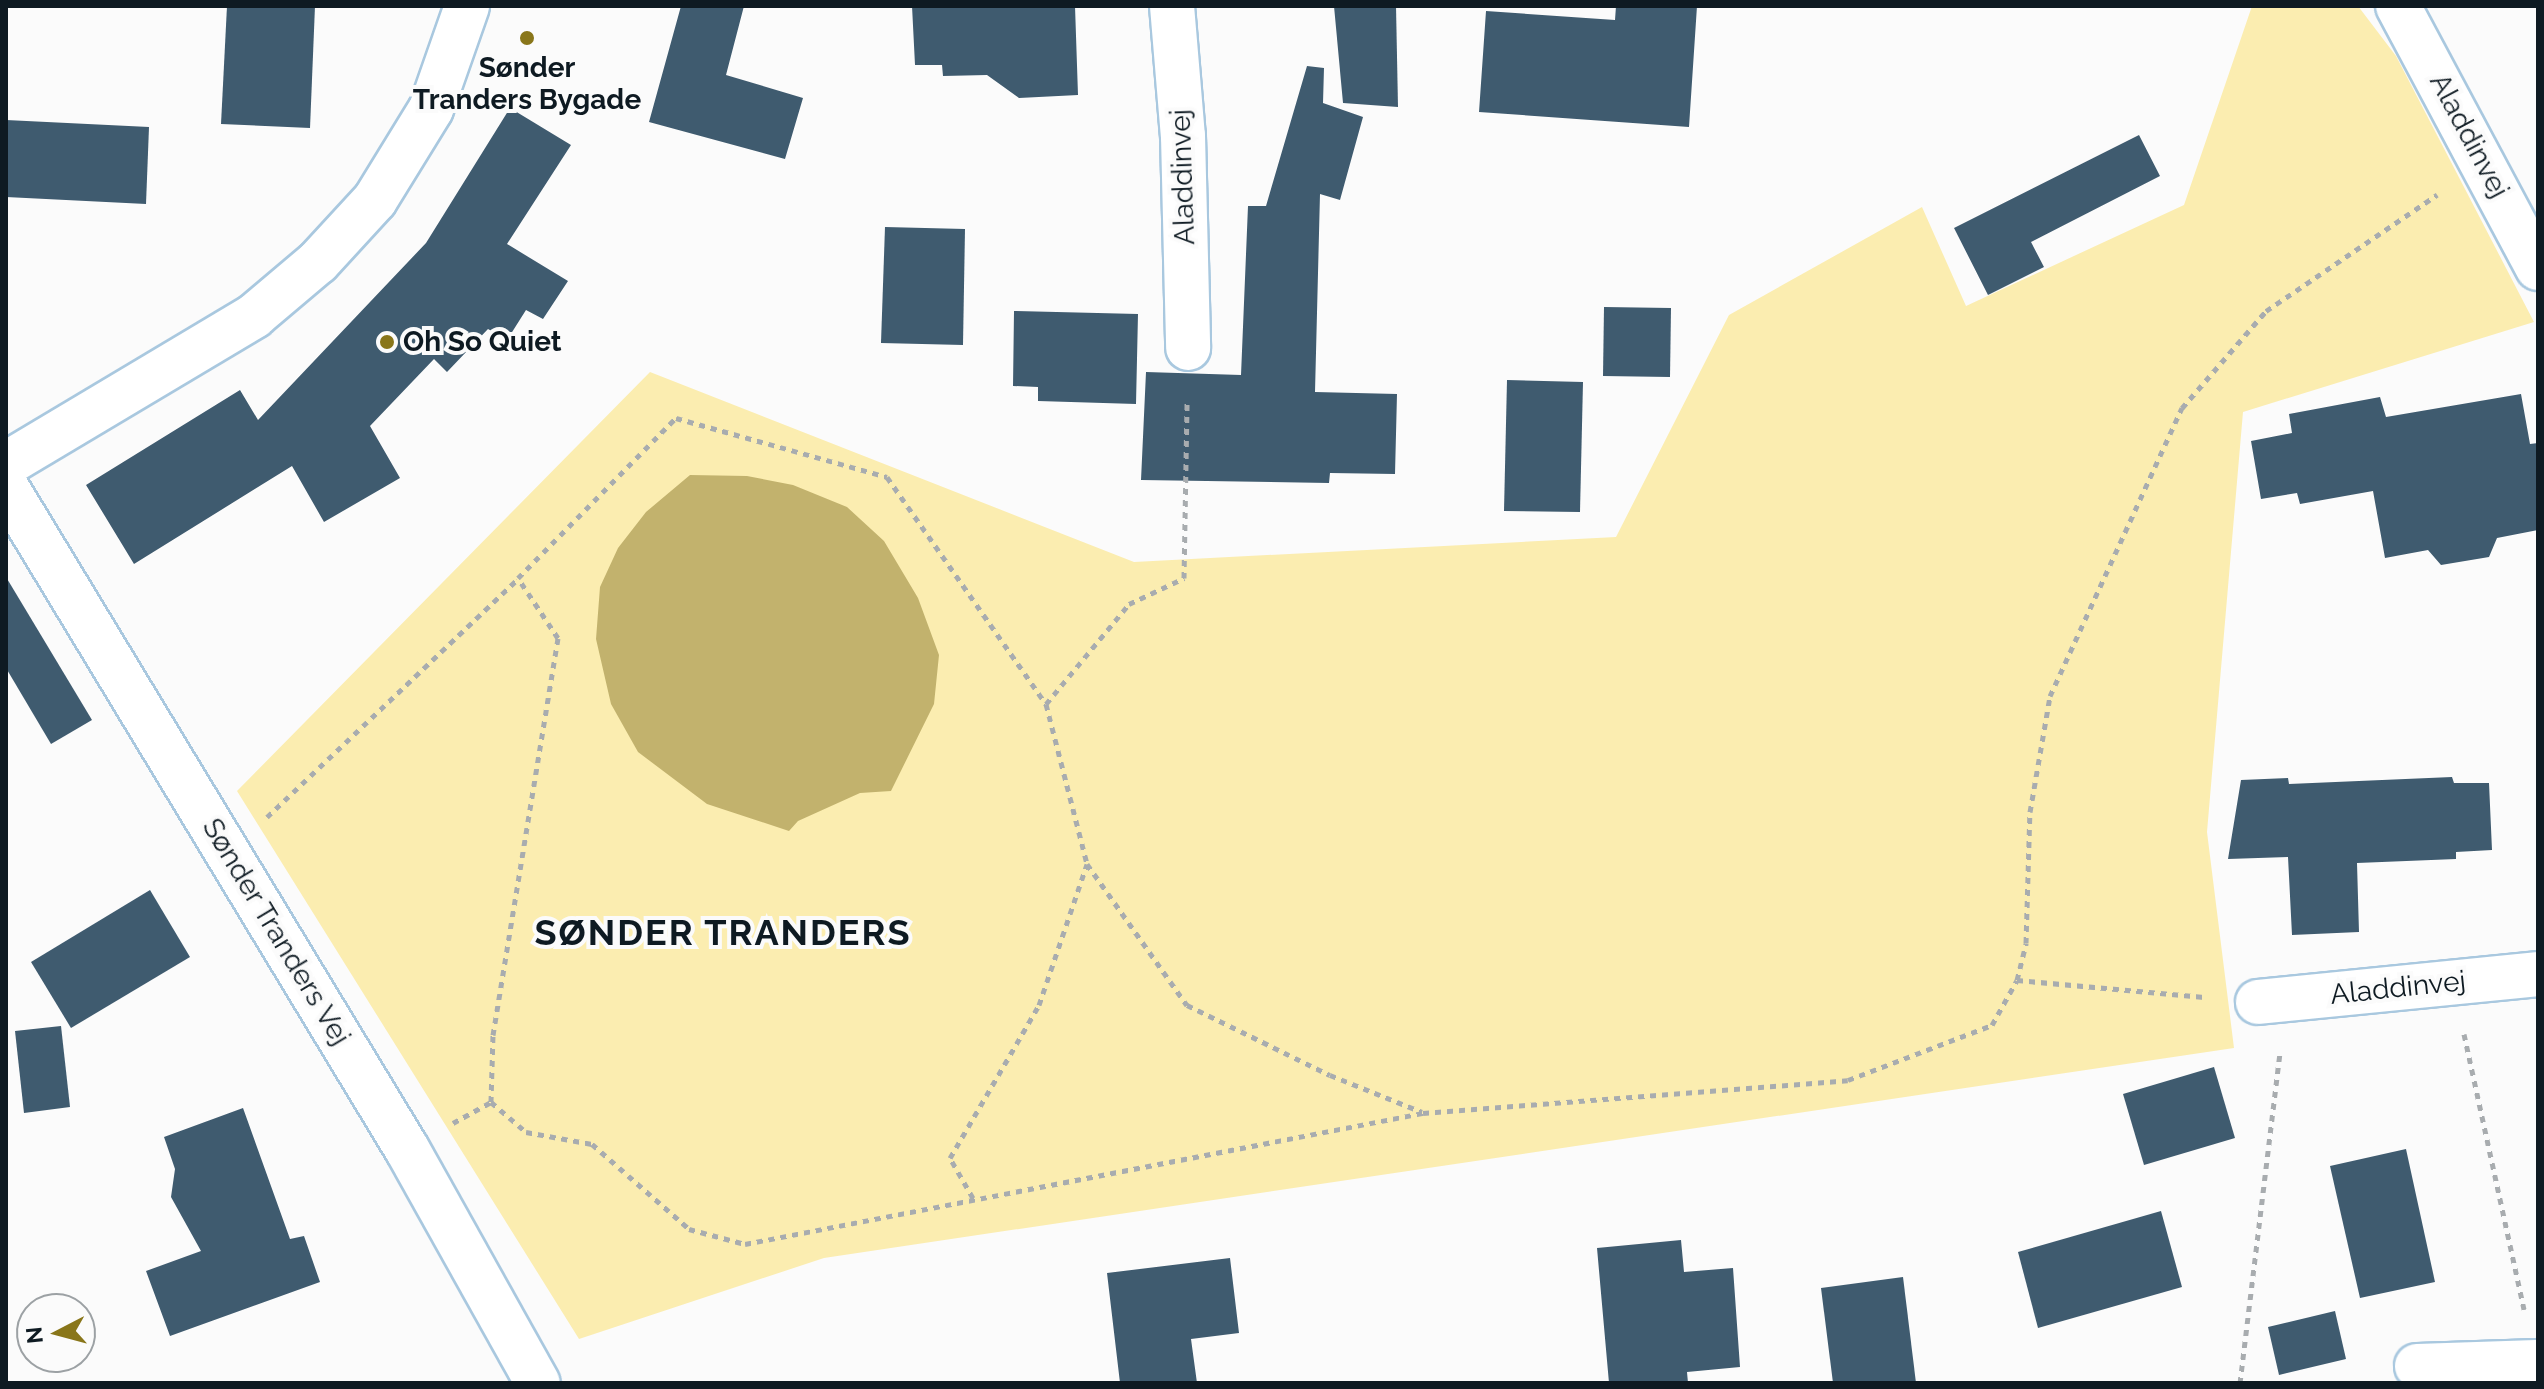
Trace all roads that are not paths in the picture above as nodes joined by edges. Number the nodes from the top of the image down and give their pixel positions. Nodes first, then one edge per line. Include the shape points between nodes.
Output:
1 (467, 6) edge
2 (1172, 6) edge
3 (2398, 6) edge
4 (2538, 268) edge
5 (1188, 348) road end
6 (6, 464) edge
7 (6, 487) edge
8 (2538, 974) edge
9 (2258, 1002) road end
10 (2537, 1362) edge
11 (2417, 1366) dead end
12 (538, 1383) edge

1 - 6 street via 431,109 375,200 318,262 254,316
2 - 5 street, Aladdinvej via 1183,136
3 - 4 street, Aladdinvej
7 - 12 street, Sønder Tranders Vej via 407,1149
8 - 9 street, Aladdinvej
10 - 11 street

